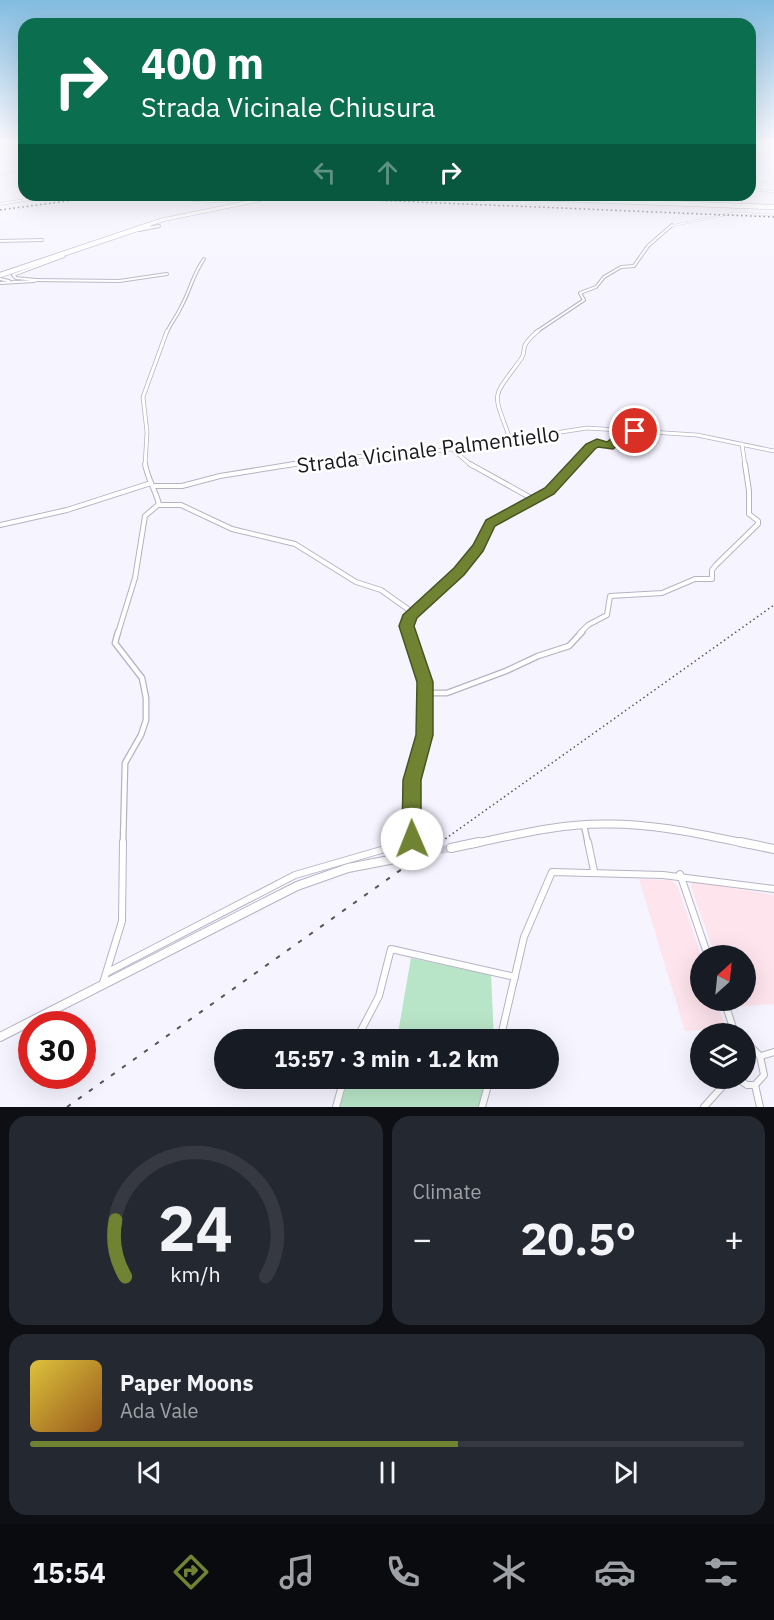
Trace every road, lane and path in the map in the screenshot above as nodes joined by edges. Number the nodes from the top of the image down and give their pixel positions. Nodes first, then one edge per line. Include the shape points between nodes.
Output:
1 (19, 201) edge
2 (202, 201) edge
3 (223, 201) edge
4 (254, 201) edge
5 (578, 201) edge
6 (593, 201) edge
7 (604, 201) edge
8 (622, 201) edge
9 (0, 204) edge
10 (774, 208) edge
11 (774, 215) edge
12 (159, 226) dead end
13 (42, 240) dead end
14 (0, 241) edge
15 (204, 259) dead end
16 (168, 274) dead end
17 (0, 278) edge
18 (36, 280) junction
19 (638, 431) junction
20 (510, 439) junction
21 (742, 444) junction
22 (451, 448) junction
23 (774, 451) edge
24 (152, 484) junction
25 (533, 499) junction
26 (158, 505) junction
27 (0, 525) edge
28 (412, 613) junction
29 (424, 693) junction
30 (584, 825) junction
31 (451, 848) tunnel mouth
32 (774, 849) edge
33 (405, 857) tunnel mouth
34 (594, 871) junction
35 (680, 874) junction
36 (774, 889) edge
37 (704, 945) edge
38 (108, 972) junction
39 (515, 977) junction
40 (103, 984) junction
41 (362, 1029) edge
42 (503, 1029) edge
43 (0, 1037) edge
44 (756, 1051) edge
45 (774, 1052) edge
46 (761, 1056) junction
47 (756, 1083) edge
48 (341, 1089) edge
49 (487, 1089) edge
50 (720, 1089) edge
51 (755, 1089) edge
52 (336, 1107) edge
53 (482, 1107) edge
54 (704, 1107) edge
55 (760, 1107) edge

1 - 9 street
2 - 3 street
4 - 17 highway via 162,220
5 - 10 street
6 - 10 highway
7 - 10 highway
8 - 10 street
11 - 20 street via 731,214 673,225 640,255 634,266 621,267 596,287 580,292 584,300 551,321 525,345 525,354 504,381 497,396
12 - 18 street via 13,275
13 - 14 street
15 - 24 street via 173,318 144,393 145,464
16 - 18 street via 119,281
17 - 18 street
19 - 20 street, Strada Vicinale Palmentiello via 587,428
19 - 21 street, Strada Vicinale Palmentiello via 697,435
19 - 25 street via 622,436 609,447 597,443 591,446 552,489
20 - 22 street, Strada Vicinale Palmentiello
21 - 23 street, Strada Vicinale Palmentiello
21 - 29 street via 749,514 758,524 716,565 712,579 690,579 662,593 610,596 607,615 588,625 569,646 447,693
22 - 24 street, Strada Vicinale Palmentiello via 351,457 220,476 189,485
22 - 25 street via 474,468
24 - 26 street
24 - 27 street, Strada Vicinale Palmentiello
25 - 28 street via 488,526 464,566
26 - 28 street via 181,505 232,529 295,544 356,582 381,590
26 - 38 street via 145,516 135,578 116,638 116,646 142,678 146,709 145,726 125,763 123,914
28 - 29 street via 407,626 425,682
29 - 38 street via 424,735 412,780 412,839 407,844 340,860 295,876
30 - 31 main road
30 - 32 main road via 649,828
30 - 34 street
33 - 40 main road via 348,868 297,886
34 - 35 street
34 - 39 street via 552,872 524,937
35 - 36 street
35 - 37 street
38 - 40 street
39 - 41 street via 391,949 379,996
39 - 42 street
40 - 43 main road
44 - 46 street
45 - 46 street
46 - 47 street via 764,1077
48 - 52 street
49 - 53 street
50 - 54 street
51 - 55 street

